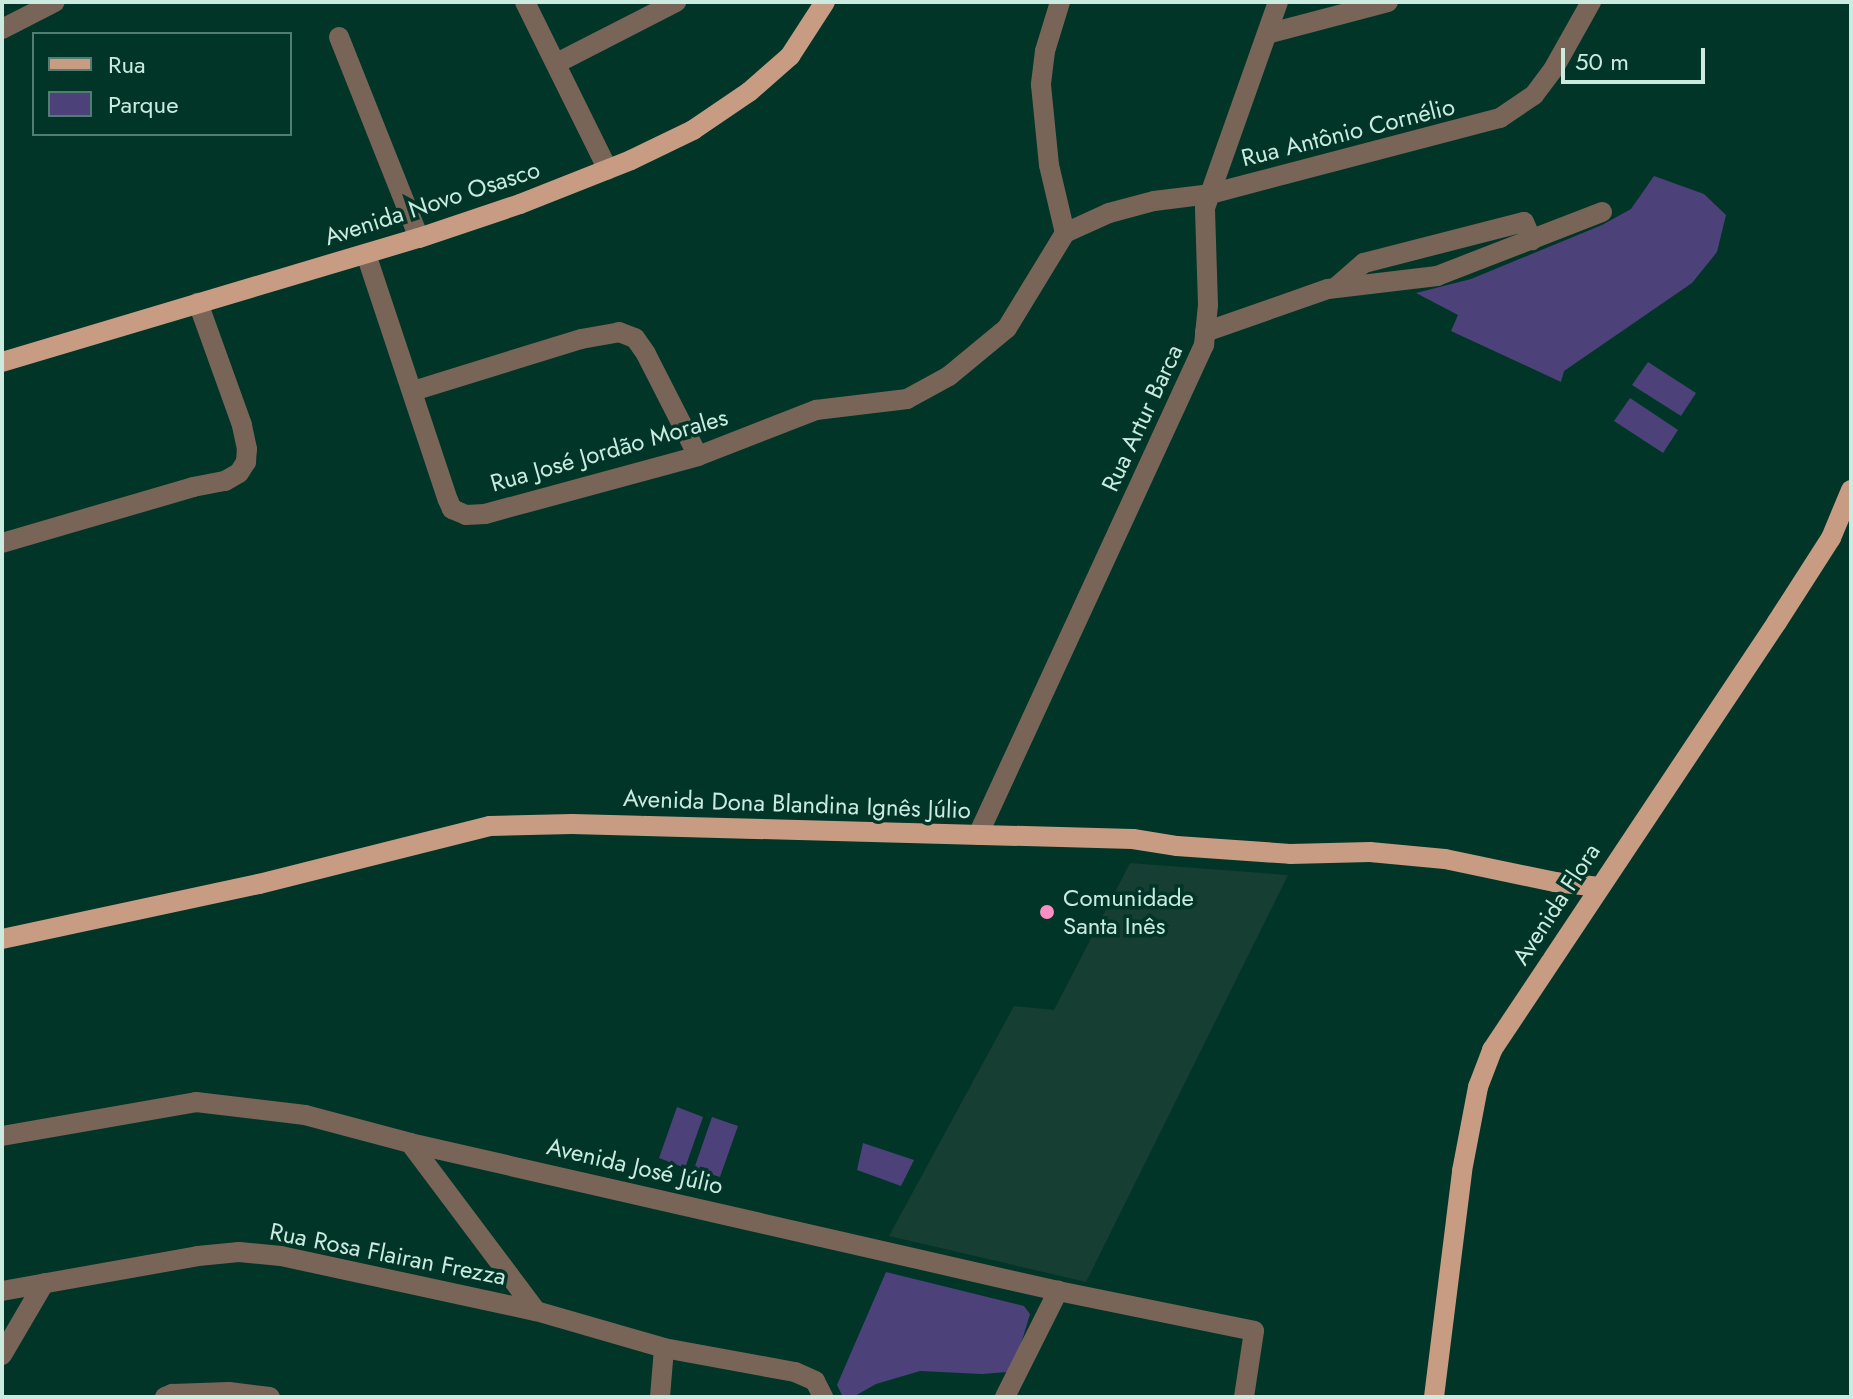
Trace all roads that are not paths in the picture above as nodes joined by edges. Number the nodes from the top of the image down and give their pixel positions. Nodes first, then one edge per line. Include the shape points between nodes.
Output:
1 (55, 2) edge
2 (525, 2) edge
3 (676, 2) edge
4 (825, 2) edge
5 (1060, 2) edge
6 (1278, 2) edge
7 (1388, 2) edge
8 (1591, 2) edge
9 (2, 29) edge
10 (1267, 34) junction
11 (339, 37) dead end
12 (557, 63) junction
13 (608, 170) junction
14 (1210, 194) junction
15 (1602, 212) dead end
16 (1065, 233) junction
17 (419, 238) junction
18 (1532, 240) junction
19 (366, 254) junction
20 (1335, 288) junction
21 (198, 303) junction
22 (1205, 332) junction
23 (2, 362) edge
24 (413, 391) junction
25 (698, 456) junction
26 (1851, 490) edge
27 (2, 543) edge
28 (978, 835) junction
29 (1600, 887) junction
30 (2, 939) edge
31 (2, 1136) edge
32 (410, 1143) junction
33 (44, 1283) junction
34 (2, 1291) edge
35 (1058, 1291) junction
36 (536, 1311) junction
37 (664, 1348) junction
38 (2, 1355) edge
39 (168, 1395) edge
40 (270, 1397) edge
41 (660, 1397) edge
42 (823, 1397) edge
43 (1005, 1397) edge
44 (1244, 1397) edge
45 (1434, 1397) edge

1 - 9 street
2 - 12 street
3 - 12 street
4 - 13 main road, Avenida Novo Osasco via 790,56 749,92 693,130
5 - 16 street via 1041,85 1049,165
6 - 10 street, Rua Artur Barca
7 - 10 street
8 - 14 street, Rua Antônio Cornélio via 1534,95 1500,118
10 - 14 street, Rua Artur Barca
11 - 17 street
12 - 13 street
13 - 17 main road, Avenida Novo Osasco
14 - 16 street, Rua Antônio Cornélio via 1109,213
14 - 22 street, Rua Artur Barca via 1205,208
15 - 18 street
16 - 25 street, Rua José Jordão Morales via 1007,328 949,376 907,399 816,410
17 - 19 main road, Avenida Novo Osasco
18 - 20 street via 1437,276
18 - 20 street via 1524,222 1364,263
19 - 21 main road, Avenida Novo Osasco
19 - 24 street, Rua José Jordão Morales
20 - 22 street
21 - 23 main road, Avenida Novo Osasco
21 - 27 street via 242,425 246,462 239,473
22 - 28 street, Rua Artur Barca via 1189,379
24 - 25 street via 619,332 635,338 646,354
24 - 25 street, Rua José Jordão Morales via 452,509 466,515
26 - 29 main road, Avenida Flora via 1831,538
28 - 29 main road, Avenida Dona Blandina Ignês Júlio via 1133,839 1290,854 1385,853
28 - 30 main road, Avenida Dona Blandina Ignês Júlio via 490,826 259,884
29 - 45 main road, Avenida Flora via 1492,1050 1478,1087 1462,1171
31 - 32 street, Avenida José Júlio via 196,1102 305,1115
32 - 35 street, Avenida José Júlio
32 - 36 street
33 - 34 street, Rua Rosa Flairan Frezza
33 - 36 street, Rua Rosa Flairan Frezza via 239,1252 281,1256
33 - 38 street
35 - 43 street
35 - 44 street, Avenida José Júlio via 1254,1331
36 - 37 street, Rua Rosa Flairan Frezza
37 - 41 street
37 - 42 street, Rua Rosa Flairan Frezza via 795,1372 815,1381
39 - 40 street via 229,1392

